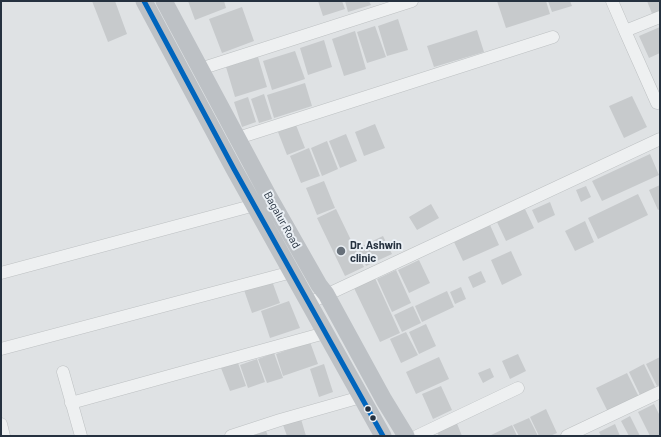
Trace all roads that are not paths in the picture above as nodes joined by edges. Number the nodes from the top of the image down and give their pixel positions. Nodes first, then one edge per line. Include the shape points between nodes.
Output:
1 (144, 1) edge
2 (164, 1) edge
3 (412, 1) edge
4 (612, 1) edge
5 (660, 17) edge
6 (625, 31) junction
7 (554, 37) dead end
8 (200, 69) junction
9 (659, 104) edge
10 (238, 138) junction
11 (660, 139) edge
12 (254, 206) junction
13 (292, 272) junction
14 (1, 273) edge
15 (326, 294) junction
16 (309, 303) junction
17 (326, 333) junction
18 (1, 349) edge
19 (63, 372) dead end
20 (518, 388) dead end
21 (660, 392) edge
22 (361, 397) junction
23 (71, 403) junction
24 (1, 424) edge
25 (402, 430) edge
26 (4, 436) edge
27 (81, 436) edge
28 (231, 436) edge
29 (383, 436) edge
30 (417, 436) edge
31 (567, 436) edge

1 - 12 main road, Bagalur Road
2 - 8 main road, Bagalur Road
3 - 8 street
4 - 6 street
5 - 6 street
6 - 9 street
7 - 10 street
8 - 10 main road, Bagalur Road
10 - 15 main road, Bagalur Road
11 - 15 street
12 - 13 main road, Bagalur Road
12 - 14 street
13 - 16 main road, Bagalur Road
13 - 18 street
15 - 16 street
15 - 25 main road, Bagalur Road
16 - 17 main road, Bagalur Road
17 - 22 main road, Bagalur Road
17 - 23 street
19 - 23 street
20 - 30 street
21 - 31 street
22 - 28 street
22 - 29 main road, Bagalur Road
23 - 27 street
24 - 26 street
25 - 29 street

